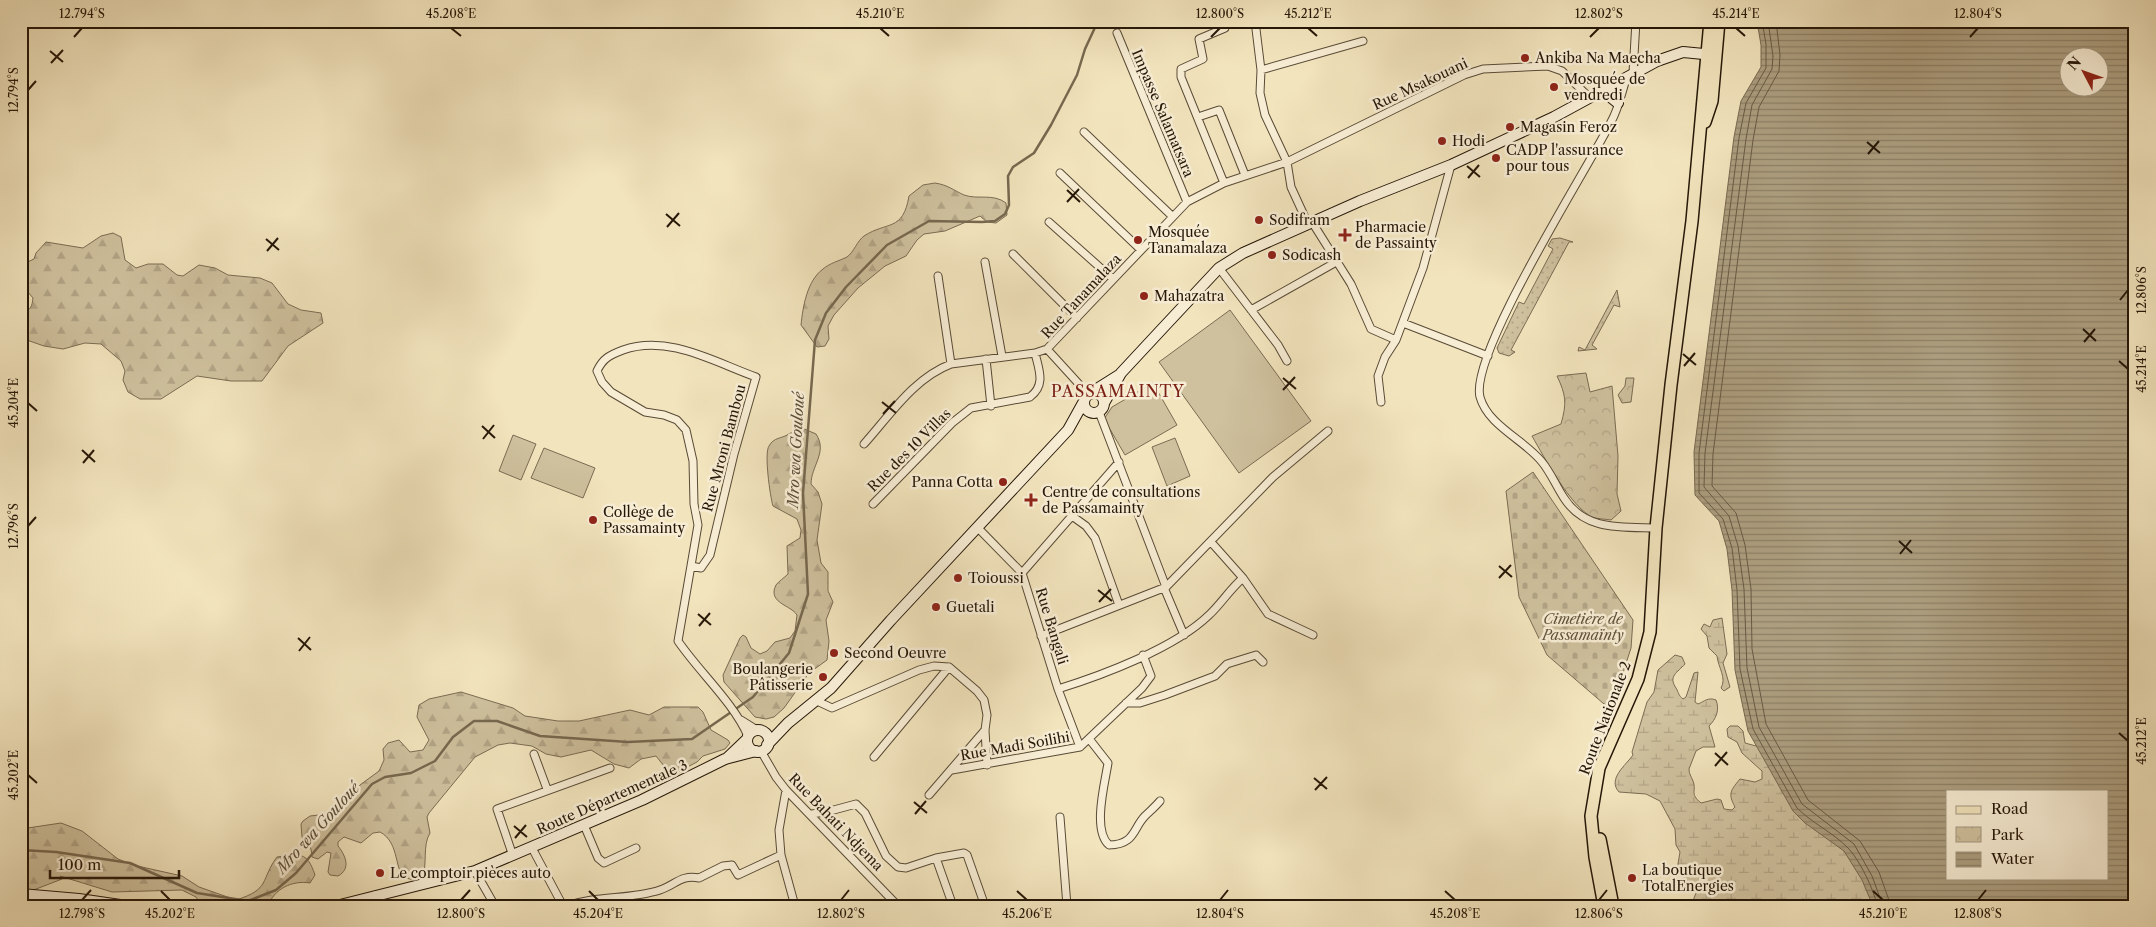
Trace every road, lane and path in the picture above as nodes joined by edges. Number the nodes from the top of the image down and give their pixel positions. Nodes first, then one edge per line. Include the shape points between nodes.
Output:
1 (1224, 21) edge
2 (1255, 21) edge
3 (1636, 21) edge
4 (1710, 21) edge
5 (1719, 21) edge
6 (1117, 33) dead end
7 (1363, 41) dead end
8 (1711, 54) junction
9 (1260, 70) junction
10 (1630, 74) junction
11 (1603, 91) junction
12 (1590, 98) junction
13 (1618, 103) junction
14 (1198, 117) junction
15 (1084, 132) dead end
16 (1286, 162) junction
17 (1451, 165) junction
18 (1060, 173) dead end
19 (1245, 175) junction
20 (1224, 183) junction
21 (1187, 202) junction
22 (1172, 216) junction
23 (1049, 222) dead end
24 (1310, 223) junction
25 (1141, 250) junction
26 (1013, 254) dead end
27 (1338, 261) junction
28 (985, 262) dead end
29 (1219, 268) junction
30 (938, 276) dead end
31 (1113, 279) junction
32 (1251, 310) junction
33 (1078, 318) junction
34 (1403, 323) junction
35 (1396, 340) junction
36 (1047, 350) junction
37 (1035, 353) junction
38 (1002, 356) junction
39 (1488, 356) junction
40 (986, 359) junction
41 (1287, 362) dead end
42 (951, 364) junction
43 (1122, 373) junction
44 (1088, 396) junction
45 (1382, 402) dead end
46 (991, 406) junction
47 (1099, 409) junction
48 (1068, 430) junction
49 (1328, 431) dead end
50 (864, 444) dead end
51 (1119, 462) junction
52 (873, 504) dead end
53 (1072, 516) junction
54 (977, 526) junction
55 (1656, 528) junction
56 (1211, 542) junction
57 (692, 566) junction
58 (1022, 573) junction
59 (1243, 578) junction
60 (1166, 587) junction
61 (1118, 605) junction
62 (1184, 635) junction
63 (1313, 635) dead end
64 (1041, 636) junction
65 (1142, 655) junction
66 (1263, 662) dead end
67 (949, 667) junction
68 (1058, 689) junction
69 (817, 702) junction
70 (1126, 703) junction
71 (788, 723) junction
72 (985, 730) junction
73 (754, 734) junction
74 (1090, 740) junction
75 (1080, 747) junction
76 (762, 749) junction
77 (534, 754) dead end
78 (874, 758) dead end
79 (725, 760) junction
80 (987, 765) junction
81 (610, 768) dead end
82 (952, 770) junction
83 (547, 789) junction
84 (786, 790) junction
85 (929, 795) dead end
86 (1593, 799) junction
87 (1160, 801) dead end
88 (812, 814) junction
89 (1060, 816) dead end
90 (584, 825) junction
91 (532, 848) junction
92 (636, 848) dead end
93 (781, 855) junction
94 (513, 856) junction
95 (936, 858) junction
96 (474, 871) junction
97 (21, 894) edge
98 (375, 895) junction
99 (127, 906) edge
100 (336, 906) edge
101 (380, 906) edge
102 (495, 906) edge
103 (562, 906) edge
104 (567, 906) edge
105 (795, 906) edge
106 (898, 906) edge
107 (953, 906) edge
108 (985, 906) edge
109 (1066, 906) edge
110 (1604, 906) edge
111 (1612, 906) edge

1 - 14 street via 1225,28 1199,39 1203,59 1182,70 1181,77
2 - 9 street
3 - 10 street
4 - 8 main road
5 - 8 main road
6 - 21 street, Impasse Salamatsara
7 - 9 street
8 - 10 main road, Route Départementale 3 via 1679,52
8 - 55 main road, Route Nationale 2 via 1712,101 1700,133
9 - 16 street via 1260,93 1265,114
10 - 11 main road, Route Départementale 3
10 - 13 street
11 - 12 main road, Route Départementale 3
11 - 13 main road
12 - 16 street, Rue Msakouani via 1555,68 1483,69 1464,75
12 - 17 main road, Route Départementale 3
13 - 39 street via 1612,121 1546,238 1493,340
14 - 19 street via 1219,110
14 - 20 street
15 - 22 street
16 - 19 street, Rue Tanamalaza
16 - 24 street via 1292,187
17 - 24 main road, Route Départementale 3
17 - 34 street via 1428,255
18 - 25 street
19 - 20 street, Rue Tanamalaza
20 - 21 street, Rue Tanamalaza
21 - 22 street, Rue Tanamalaza
22 - 25 street, Rue Tanamalaza
23 - 31 street
24 - 27 street
24 - 29 main road, Route Départementale 3 via 1243,253
25 - 31 street, Rue Tanamalaza
26 - 33 street
27 - 32 street
27 - 35 street via 1364,309 1370,329
28 - 38 street
29 - 32 street
29 - 43 main road, Route Départementale 3
30 - 42 street
31 - 33 street, Rue Tanamalaza
32 - 41 street
33 - 36 street, Rue Tanamalaza
34 - 35 street
34 - 39 street
35 - 45 street via 1378,376
36 - 37 street, Rue Tanamalaza
36 - 44 street
37 - 38 street, Rue Tanamalaza
37 - 46 street, Rue des 10 Villas via 1041,379 1037,392 1030,397
38 - 40 street, Rue Tanamalaza
39 - 55 street via 1479,385 1481,400 1489,415 1544,463 1573,510 1582,518 1604,525
40 - 42 street, Rue Tanamalaza
40 - 46 street
42 - 50 street, Rue Tanamalaza via 916,385
43 - 44 main road, Route Départementale 3
43 - 47 main road, Route Départementale 3
44 - 47 main road via 1086,410
44 - 47 main road via 1102,396
44 - 48 main road, Route Départementale 3
46 - 52 street, Rue des 10 Villas via 971,408 952,423
47 - 48 main road, Route Départementale 3
47 - 51 street
48 - 54 main road, Route Départementale 3
49 - 56 street via 1273,477
51 - 53 street
51 - 60 street
53 - 58 street
53 - 61 street via 1095,538
54 - 58 street, Rue Bangali
54 - 69 main road, Route Départementale 3
55 - 86 main road, Route Nationale 2 via 1648,643 1627,706 1601,762
56 - 59 street
56 - 60 street
57 - 57 street, Rue Mroni Bambou via 700,568 710,555 756,377 662,344 636,346 602,360 597,371 611,392 645,412 664,414 677,420 686,430 698,525
57 - 73 street via 678,641 696,667
58 - 64 street, Rue Bangali
59 - 62 street via 1209,615
59 - 63 street via 1268,614
60 - 61 street
60 - 62 street
61 - 64 street
62 - 65 street
64 - 68 street, Rue Bangali
65 - 68 street via 1099,676
65 - 70 street, Rue Madi Soilihi via 1151,676
66 - 70 street via 1256,655 1228,664 1215,676 1165,695 1140,703
67 - 69 street via 919,670 832,708
67 - 72 street via 984,700
67 - 78 street
68 - 75 street, Rue Bangali
69 - 71 main road, Route Départementale 3
70 - 74 street, Rue Madi Soilihi
71 - 73 main road, Route Départementale 3
71 - 76 main road, Route Départementale 3
72 - 80 street
72 - 82 street
73 - 76 main road via 768,739
73 - 76 main road via 750,748
73 - 79 main road, Route Départementale 3
74 - 75 street, Rue Madi Soilihi
74 - 87 street via 1108,763 1100,809 1103,839 1109,845 1135,834 1144,816
75 - 80 street, Rue Madi Soilihi
76 - 79 main road, Route Départementale 3
76 - 84 street, Rue Bahati Ndjema
77 - 83 street
79 - 90 main road, Route Départementale 3
80 - 82 street, Rue Madi Soilihi
81 - 83 street
82 - 85 street
83 - 94 street via 497,809
84 - 88 street, Rue Bahati Ndjema
84 - 93 street via 779,830
86 - 110 main road, Route Nationale 2 via 1591,816 1595,857
86 - 111 main road, Route Nationale 2
88 - 95 street via 856,804 865,813 886,856 898,867 906,868
88 - 106 street, Rue Bahati Ndjema
89 - 109 street
90 - 91 main road, Route Départementale 3
90 - 92 street via 598,858 604,862
91 - 94 main road, Route Départementale 3
91 - 103 street
93 - 104 street via 738,875 732,865 723,866 699,878 682,878 658,890 620,898 584,900
93 - 105 street
94 - 96 main road, Route Départementale 3
95 - 107 street
95 - 108 street via 967,855
96 - 98 main road, Route Départementale 3
96 - 102 street
97 - 99 main road
98 - 100 main road, Route Départementale 3
98 - 101 street

